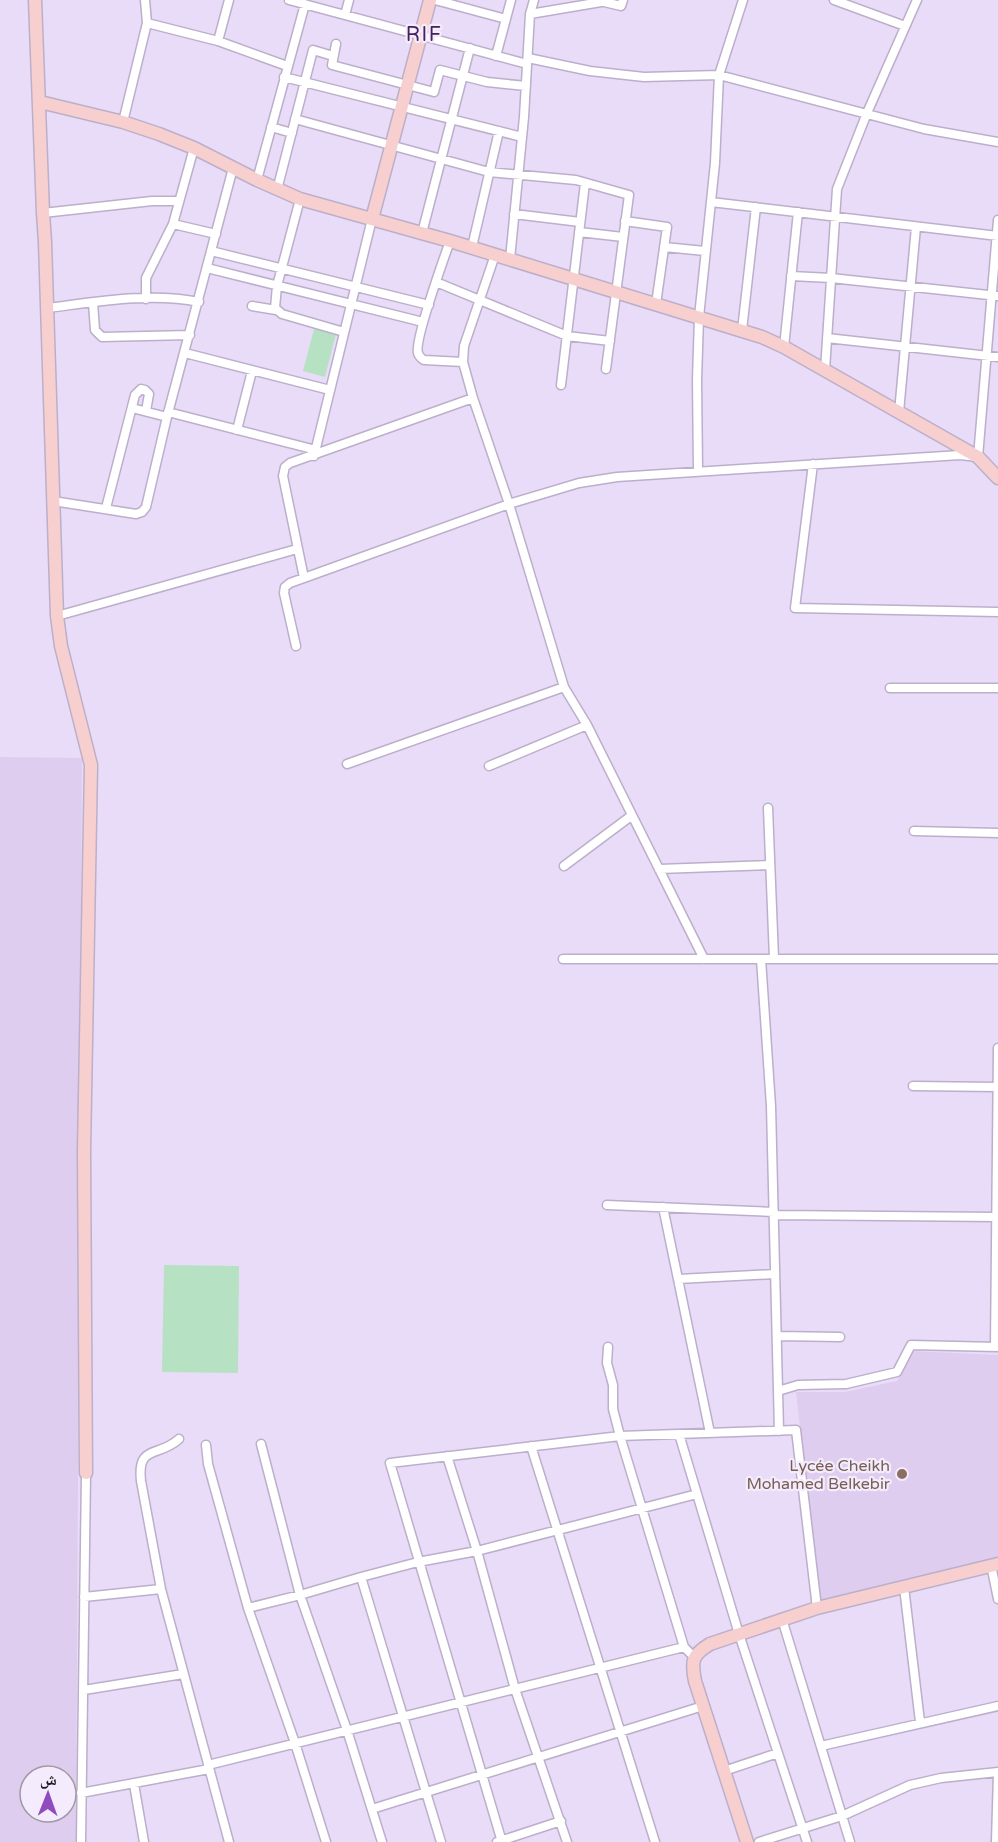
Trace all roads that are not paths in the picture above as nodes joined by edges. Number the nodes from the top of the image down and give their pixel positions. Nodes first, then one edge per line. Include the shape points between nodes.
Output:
1 (35, 0) edge
2 (145, 0) edge
3 (229, 0) edge
4 (289, 0) edge
5 (350, 0) edge
6 (511, 0) edge
7 (534, 0) edge
8 (623, 0) edge
9 (743, 0) edge
10 (834, 0) edge
11 (917, 0) edge
12 (429, 1) edge
13 (599, 1) edge
14 (307, 3) edge
15 (531, 14) junction
16 (345, 15) junction
17 (506, 19) junction
18 (147, 23) junction
19 (905, 26) junction
20 (420, 35) junction
21 (218, 41) junction
22 (336, 45) dead end
23 (470, 48) junction
24 (333, 56) junction
25 (496, 56) junction
26 (528, 61) junction
27 (287, 66) junction
28 (719, 75) junction
29 (463, 76) junction
30 (285, 77) junction
31 (305, 82) junction
32 (407, 85) junction
33 (526, 86) junction
34 (40, 102) junction
35 (402, 106) junction
36 (867, 113) junction
37 (296, 119) junction
38 (452, 119) junction
39 (123, 122) junction
40 (271, 127) junction
41 (500, 131) junction
42 (292, 133) junction
43 (522, 137) junction
44 (998, 142) edge
45 (391, 145) junction
46 (194, 148) junction
47 (442, 158) junction
48 (233, 168) junction
49 (489, 172) junction
50 (518, 174) junction
51 (257, 180) junction
52 (585, 183) junction
53 (278, 190) junction
54 (300, 199) junction
55 (179, 201) junction
56 (711, 202) junction
57 (756, 207) junction
58 (798, 212) junction
59 (43, 213) junction
60 (514, 214) junction
61 (835, 217) junction
62 (372, 219) junction
63 (998, 220) edge
64 (625, 221) junction
65 (580, 222) junction
66 (173, 224) junction
67 (916, 226) junction
68 (579, 232) junction
69 (422, 233) junction
70 (216, 234) junction
71 (997, 236) edge
72 (623, 237) junction
73 (450, 241) junction
74 (472, 247) junction
75 (664, 247) junction
76 (211, 251) junction
77 (705, 251) junction
78 (495, 255) junction
79 (510, 259) junction
80 (207, 268) junction
81 (282, 268) junction
82 (791, 276) junction
83 (831, 278) junction
84 (574, 279) junction
85 (436, 282) junction
86 (277, 286) junction
87 (911, 286) junction
88 (356, 287) junction
89 (616, 291) junction
90 (995, 296) edge
91 (146, 299) junction
92 (480, 301) junction
93 (199, 302) junction
94 (93, 303) junction
95 (351, 304) junction
96 (656, 304) junction
97 (429, 305) junction
98 (252, 306) dead end
99 (47, 308) junction
100 (276, 310) junction
101 (699, 317) junction
102 (423, 322) junction
103 (742, 330) junction
104 (344, 332) junction
105 (190, 335) junction
106 (567, 336) junction
107 (827, 338) junction
108 (610, 341) junction
109 (905, 346) junction
110 (784, 347) junction
111 (185, 353) junction
112 (986, 355) junction
113 (998, 357) edge
114 (463, 362) junction
115 (606, 369) dead end
116 (252, 370) junction
117 (825, 370) junction
118 (561, 385) dead end
119 (330, 390) junction
120 (473, 398) junction
121 (132, 408) junction
122 (146, 411) junction
123 (899, 412) junction
124 (168, 414) junction
125 (237, 430) junction
126 (315, 453) junction
127 (978, 457) junction
128 (813, 464) junction
129 (698, 471) junction
130 (998, 478) edge
131 (53, 501) junction
132 (509, 504) junction
133 (106, 508) junction
134 (297, 549) junction
135 (304, 578) junction
136 (998, 612) edge
137 (57, 616) junction
138 (296, 646) dead end
139 (564, 687) junction
140 (890, 688) dead end
141 (998, 688) edge
142 (587, 725) junction
143 (346, 764) dead end
144 (489, 766) dead end
145 (768, 808) dead end
146 (631, 816) junction
147 (914, 831) dead end
148 (998, 833) edge
149 (770, 865) junction
150 (564, 866) dead end
151 (659, 869) junction
152 (563, 959) dead end
153 (704, 959) junction
154 (761, 959) junction
155 (774, 959) junction
156 (998, 960) edge
157 (998, 1048) edge
158 (913, 1086) dead end
159 (998, 1087) edge
160 (607, 1205) dead end
161 (663, 1207) junction
162 (774, 1214) junction
163 (997, 1217) edge
164 (775, 1274) junction
165 (678, 1279) junction
166 (777, 1336) junction
167 (840, 1337) dead end
168 (997, 1346) edge
169 (608, 1347) dead end
170 (778, 1391) junction
171 (779, 1431) junction
172 (710, 1433) junction
173 (679, 1434) junction
174 (620, 1436) junction
175 (179, 1439) dead end
176 (261, 1444) dead end
177 (206, 1445) dead end
178 (531, 1446) junction
179 (447, 1456) junction
180 (86, 1473) joint
181 (697, 1494) junction
182 (642, 1509) junction
183 (557, 1530) junction
184 (477, 1551) junction
185 (418, 1562) junction
186 (995, 1564) edge
187 (361, 1576) junction
188 (904, 1587) junction
189 (160, 1589) junction
190 (300, 1595) junction
191 (84, 1597) junction
192 (998, 1599) edge
193 (248, 1608) junction
194 (818, 1608) junction
195 (782, 1619) junction
196 (739, 1634) junction
197 (684, 1647) junction
198 (694, 1657) junction
199 (601, 1668) junction
200 (183, 1674) junction
201 (515, 1689) junction
202 (84, 1690) junction
203 (461, 1702) junction
204 (703, 1706) junction
205 (998, 1706) edge
206 (404, 1716) junction
207 (920, 1722) junction
208 (347, 1730) junction
209 (621, 1732) junction
210 (295, 1743) junction
211 (821, 1746) junction
212 (778, 1754) junction
213 (538, 1757) junction
214 (209, 1767) junction
215 (724, 1771) junction
216 (998, 1773) edge
217 (482, 1774) junction
218 (134, 1784) junction
219 (997, 1788) edge
220 (426, 1792) junction
221 (81, 1793) junction
222 (372, 1809) junction
223 (842, 1816) junction
224 (561, 1821) junction
225 (802, 1828) junction
226 (500, 1841) edge
227 (81, 1842) edge
228 (144, 1842) edge
229 (229, 1842) edge
230 (326, 1842) edge
231 (382, 1842) edge
232 (441, 1842) edge
233 (567, 1842) edge
234 (655, 1842) edge
235 (747, 1842) edge
236 (759, 1842) edge
237 (807, 1842) edge
238 (850, 1842) edge
239 (996, 1842) edge

1 - 34 street
2 - 18 street
3 - 21 street
4 - 14 street
5 - 16 street
6 - 17 street
7 - 15 street
8 - 13 street via 621,6
9 - 28 street
10 - 19 street
11 - 19 street
12 - 17 street
12 - 20 street
13 - 15 street
14 - 16 street
14 - 27 street
15 - 26 street
16 - 20 street
17 - 25 street
18 - 21 street
18 - 39 street
19 - 36 street
20 - 23 street
20 - 32 street
21 - 27 street
22 - 24 street
23 - 25 street
23 - 29 street
24 - 31 street via 313,50
24 - 32 street via 332,65
25 - 26 street
26 - 28 street via 645,77
26 - 33 street
27 - 30 street
28 - 36 street
28 - 56 street
29 - 32 street via 440,70 434,92
29 - 33 street
29 - 38 street
30 - 31 street
30 - 40 street
31 - 35 street
31 - 37 street
32 - 35 street
33 - 43 street
34 - 39 street
34 - 59 street
35 - 38 street
35 - 45 street
36 - 44 street via 924,129
36 - 61 street via 837,189
37 - 42 street
37 - 45 street
38 - 41 street
38 - 47 street
39 - 46 street
40 - 42 street
40 - 51 street
41 - 43 street
41 - 49 street
42 - 53 street
43 - 50 street
45 - 47 street
45 - 62 street
46 - 48 street
46 - 55 street
47 - 49 street
47 - 69 street
48 - 51 street
48 - 70 street
49 - 50 street
49 - 74 street
50 - 52 street
50 - 60 street
51 - 53 street
52 - 64 street via 629,195
52 - 65 street
53 - 54 street
54 - 62 street
54 - 81 street
55 - 59 street
55 - 66 street
56 - 57 street
56 - 77 street
57 - 58 street
57 - 103 street
58 - 61 street
58 - 82 street
59 - 99 street
60 - 65 street
60 - 79 street
61 - 67 street
61 - 83 street
62 - 69 street
62 - 88 street
63 - 71 street
64 - 72 street
64 - 75 street via 667,227
65 - 68 street
66 - 70 street
66 - 91 street via 146,278
67 - 71 street
67 - 87 street
68 - 72 street
68 - 84 street
69 - 73 street
70 - 76 street
71 - 90 street
72 - 89 street
73 - 74 street
73 - 85 street
74 - 78 street
75 - 77 street
75 - 96 street
76 - 80 street
76 - 81 street
77 - 101 street
78 - 79 street
78 - 92 street
79 - 84 street
80 - 86 street
80 - 93 street
81 - 86 street
81 - 88 street
82 - 83 street
82 - 110 street
83 - 87 street
83 - 107 street
84 - 89 street
84 - 106 street
85 - 92 street
85 - 97 street
86 - 95 street
86 - 100 street
87 - 90 street
87 - 109 street
88 - 95 street
88 - 97 street
89 - 96 street
89 - 108 street
90 - 112 street
91 - 93 street
91 - 94 street
92 - 106 street
92 - 114 street via 465,341
93 - 105 street
94 - 99 street
94 - 105 street via 95,330 102,337
95 - 102 street
95 - 104 street
96 - 101 street
97 - 102 street
98 - 100 street
99 - 131 street
100 - 104 street
101 - 103 street
101 - 129 street
102 - 114 street via 417,350 420,357
103 - 110 street
104 - 119 street
105 - 111 street
106 - 108 street
106 - 118 street
107 - 109 street
107 - 117 street
108 - 115 street
109 - 112 street
109 - 123 street
110 - 117 street
111 - 116 street
111 - 124 street
112 - 113 street
112 - 127 street
114 - 120 street
116 - 119 street
116 - 125 street
117 - 123 street
119 - 126 street
120 - 126 street
120 - 132 street
121 - 122 street
121 - 122 street via 136,393 144,389 149,396
121 - 133 street
122 - 124 street
123 - 127 street
124 - 125 street
124 - 133 street via 145,510 136,514
125 - 126 street
126 - 134 street via 290,463 283,472
127 - 128 street
127 - 130 street
128 - 129 street
128 - 136 street via 795,608
129 - 132 street via 579,483
131 - 133 street
131 - 137 street
132 - 135 street
132 - 139 street
134 - 135 street
134 - 137 street
135 - 138 street via 284,590
137 - 180 street via 91,765 84,1152
139 - 142 street
139 - 143 street
140 - 141 street
142 - 144 street
142 - 146 street
145 - 149 street
146 - 150 street
146 - 151 street
147 - 148 street
149 - 151 street
149 - 155 street
151 - 153 street
152 - 153 street
153 - 154 street
154 - 155 street
154 - 162 street
155 - 156 street
157 - 159 street
158 - 159 street
159 - 163 street
160 - 161 street
161 - 162 street
161 - 165 street
162 - 163 street
162 - 164 street
163 - 168 street
164 - 165 street
164 - 166 street
165 - 172 street
166 - 167 street
166 - 170 street
168 - 170 street via 911,1344 897,1372 846,1384 798,1385
169 - 174 street via 613,1409
170 - 171 street
171 - 172 street
171 - 194 street via 796,1430
172 - 173 street
173 - 174 street
173 - 181 street
174 - 178 street
174 - 182 street
175 - 189 street via 168,1448 146,1455 140,1465
176 - 190 street
177 - 193 street
178 - 179 street
178 - 183 street
179 - 184 street
179 - 185 street via 390,1463
180 - 191 street
181 - 182 street
181 - 196 street
182 - 183 street
182 - 197 street
183 - 184 street
183 - 199 street
184 - 185 street
184 - 201 street
185 - 187 street
185 - 203 street
186 - 188 street
186 - 192 street
187 - 190 street
187 - 206 street
188 - 194 street
188 - 207 street
189 - 191 street
189 - 200 street
190 - 193 street
190 - 208 street
191 - 202 street
193 - 210 street
194 - 195 street
195 - 196 street
195 - 211 street
196 - 198 street via 710,1644
196 - 212 street
197 - 198 street
197 - 199 street
198 - 204 street via 692,1665
199 - 201 street
199 - 209 street
200 - 202 street
200 - 214 street
201 - 203 street
201 - 213 street
202 - 221 street
203 - 206 street
203 - 217 street
204 - 209 street
204 - 215 street
205 - 207 street
206 - 208 street
206 - 220 street
207 - 211 street
208 - 210 street
208 - 222 street
209 - 213 street
209 - 234 street
210 - 214 street
210 - 230 street
211 - 223 street
212 - 215 street
212 - 225 street
213 - 217 street
213 - 224 street
214 - 218 street
214 - 229 street
215 - 235 street
216 - 219 street
216 - 223 street via 910,1785
217 - 220 street
217 - 226 street
218 - 221 street
218 - 228 street
219 - 239 street
220 - 222 street
220 - 232 street
221 - 227 street
222 - 231 street
223 - 225 street
223 - 238 street
224 - 226 street
224 - 233 street
225 - 236 street
225 - 237 street

